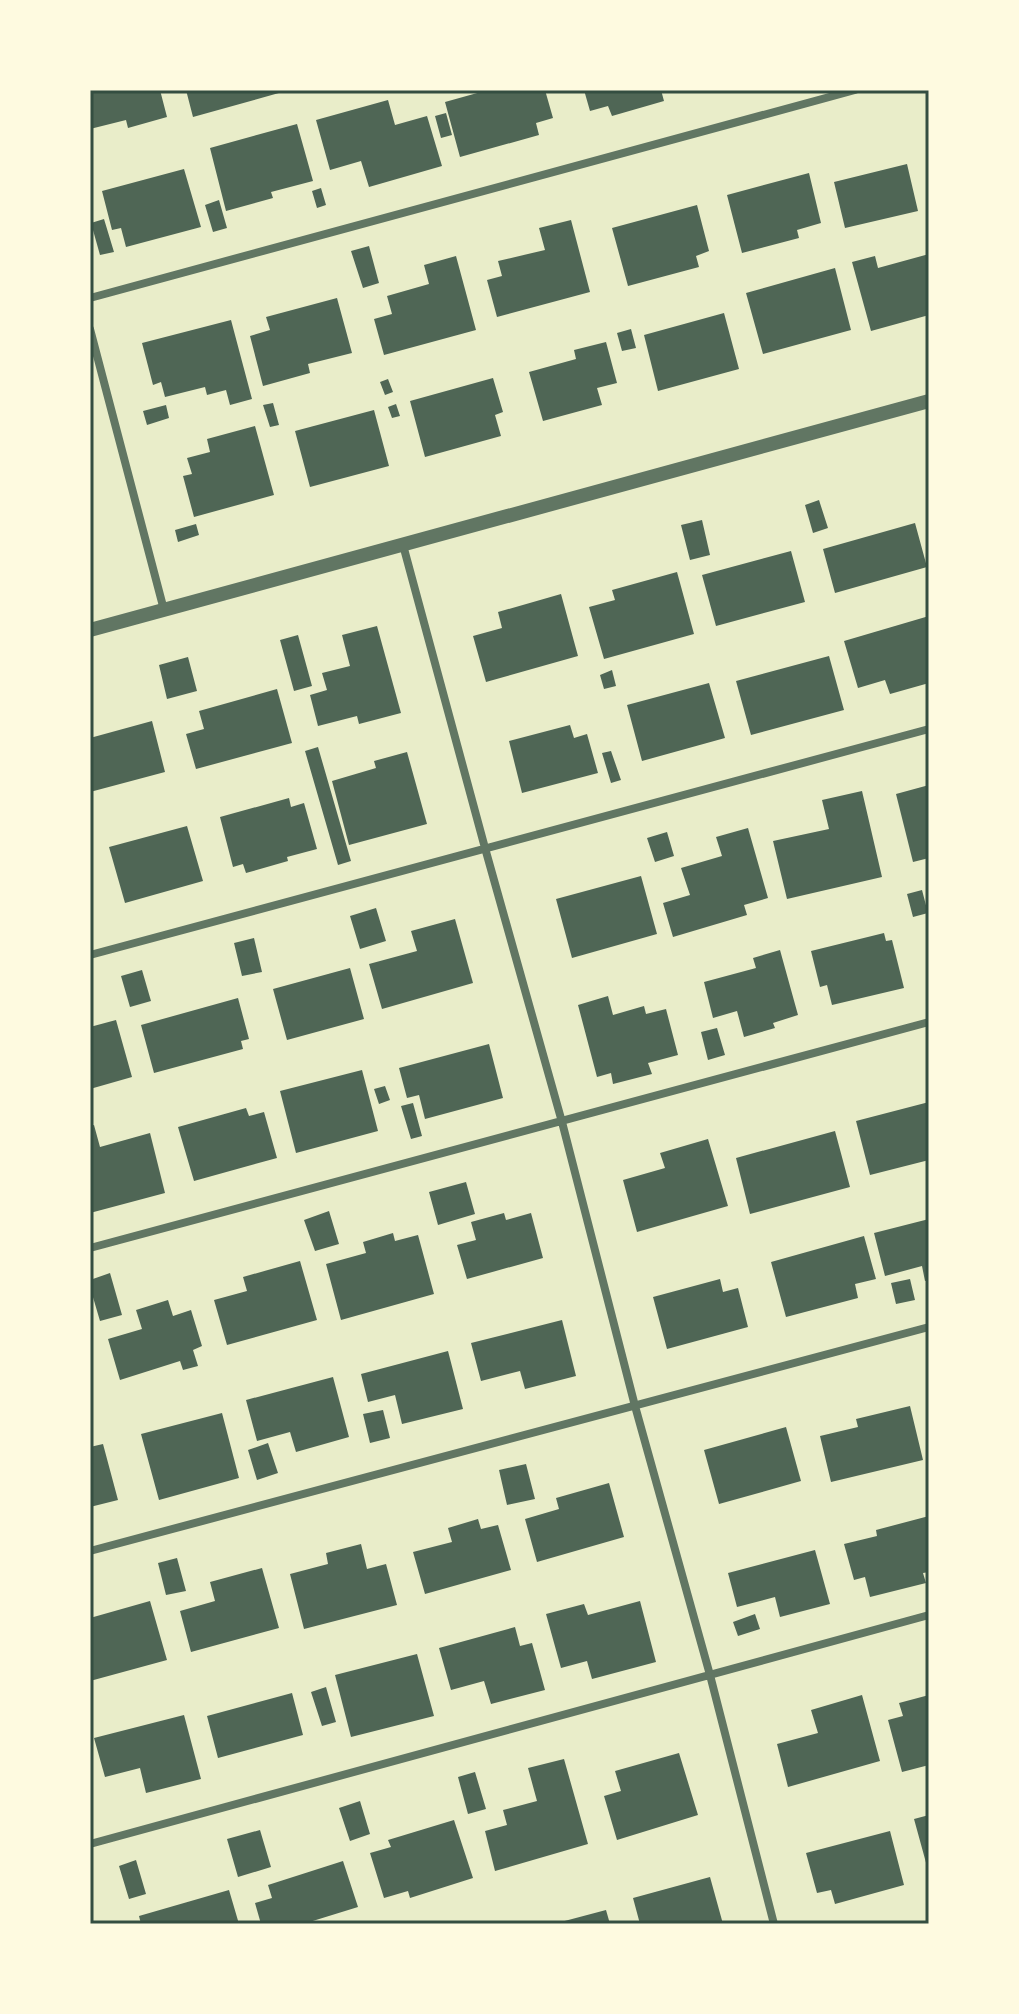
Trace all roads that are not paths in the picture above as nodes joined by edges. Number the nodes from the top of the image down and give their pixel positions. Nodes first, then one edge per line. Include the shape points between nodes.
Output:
1 (855, 90) edge
2 (90, 298) edge
3 (90, 329) edge
4 (929, 401) edge
5 (403, 545) junction
6 (164, 610) junction
7 (90, 630) edge
8 (929, 729) edge
9 (485, 848) junction
10 (90, 955) edge
11 (929, 1022) edge
12 (562, 1122) junction
13 (90, 1248) edge
14 (929, 1327) edge
15 (635, 1406) junction
16 (90, 1551) edge
17 (929, 1615) edge
18 (710, 1675) junction
19 (90, 1844) edge
20 (774, 1924) edge

1 - 2 street
3 - 6 street
4 - 5 street
5 - 6 street
5 - 9 street
6 - 7 street
8 - 9 street
9 - 10 street
9 - 12 street
11 - 12 street
12 - 13 street
12 - 15 street
14 - 15 street
15 - 16 street
15 - 18 street
17 - 18 street
18 - 19 street
18 - 20 street

